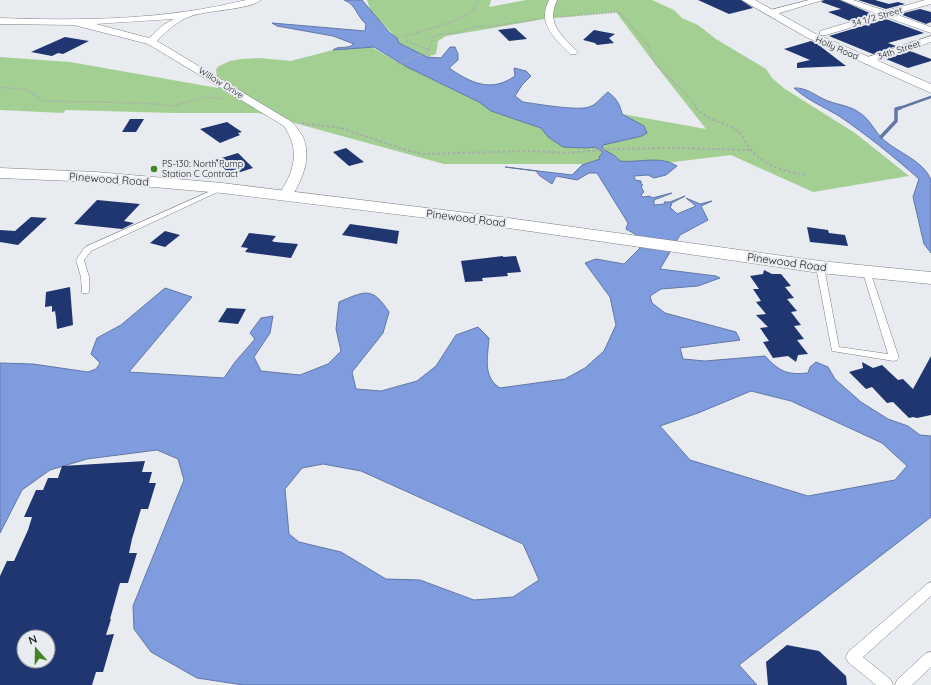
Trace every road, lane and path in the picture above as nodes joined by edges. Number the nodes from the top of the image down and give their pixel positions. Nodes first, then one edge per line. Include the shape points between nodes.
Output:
1 (257, 0) edge
2 (478, 0) edge
3 (552, 0) edge
4 (747, 0) edge
5 (819, 0) edge
6 (845, 0) edge
7 (931, 1) edge
8 (770, 13) junction
9 (191, 14) junction
10 (887, 14) junction
11 (549, 18) junction
12 (0, 21) edge
13 (77, 23) junction
14 (931, 30) edge
15 (823, 33) dead end
16 (931, 39) edge
17 (151, 42) junction
18 (429, 50) junction
19 (573, 52) dead end
20 (866, 61) junction
21 (398, 64) dead end
22 (931, 89) edge
23 (750, 150) junction
24 (593, 151) dead end
25 (0, 173) edge
26 (808, 174) dead end
27 (222, 188) junction
28 (285, 196) junction
29 (820, 267) junction
30 (867, 272) junction
31 (931, 278) edge
32 (84, 291) dead end
33 (931, 588) edge
34 (931, 658) edge
35 (886, 685) edge
36 (902, 685) edge

1 - 9 street
2 - 18 path via 474,9 468,13 434,28 405,36 407,41
3 - 11 street
4 - 8 street, Holly Road
5 - 8 street
6 - 10 street
7 - 10 street, 34 1/2 Street
8 - 20 street, Holly Road
9 - 13 street via 128,21
9 - 17 street via 166,27
10 - 14 street
10 - 15 street, 34 1/2 Street
11 - 18 path via 472,27 460,32 436,35
11 - 19 street via 552,26
11 - 23 path via 619,12 648,45 648,51 655,64 686,94 700,114 735,129 746,139
12 - 13 street
13 - 17 street, Willow Drive
16 - 20 street, 34th Street
17 - 28 street, Willow Drive via 288,124 298,139 300,156 296,179
18 - 21 path
20 - 22 street, Holly Road
23 - 24 path
23 - 26 path via 766,163 782,170 794,174
25 - 27 street, Pinewood Road via 96,177
27 - 28 street, Pinewood Road
27 - 32 lane via 88,249 80,260
28 - 29 street, Pinewood Road
29 - 30 street, Pinewood Road
29 - 30 lane via 835,349 894,358
30 - 31 street, Pinewood Road
33 - 35 lane via 853,657
34 - 36 lane

